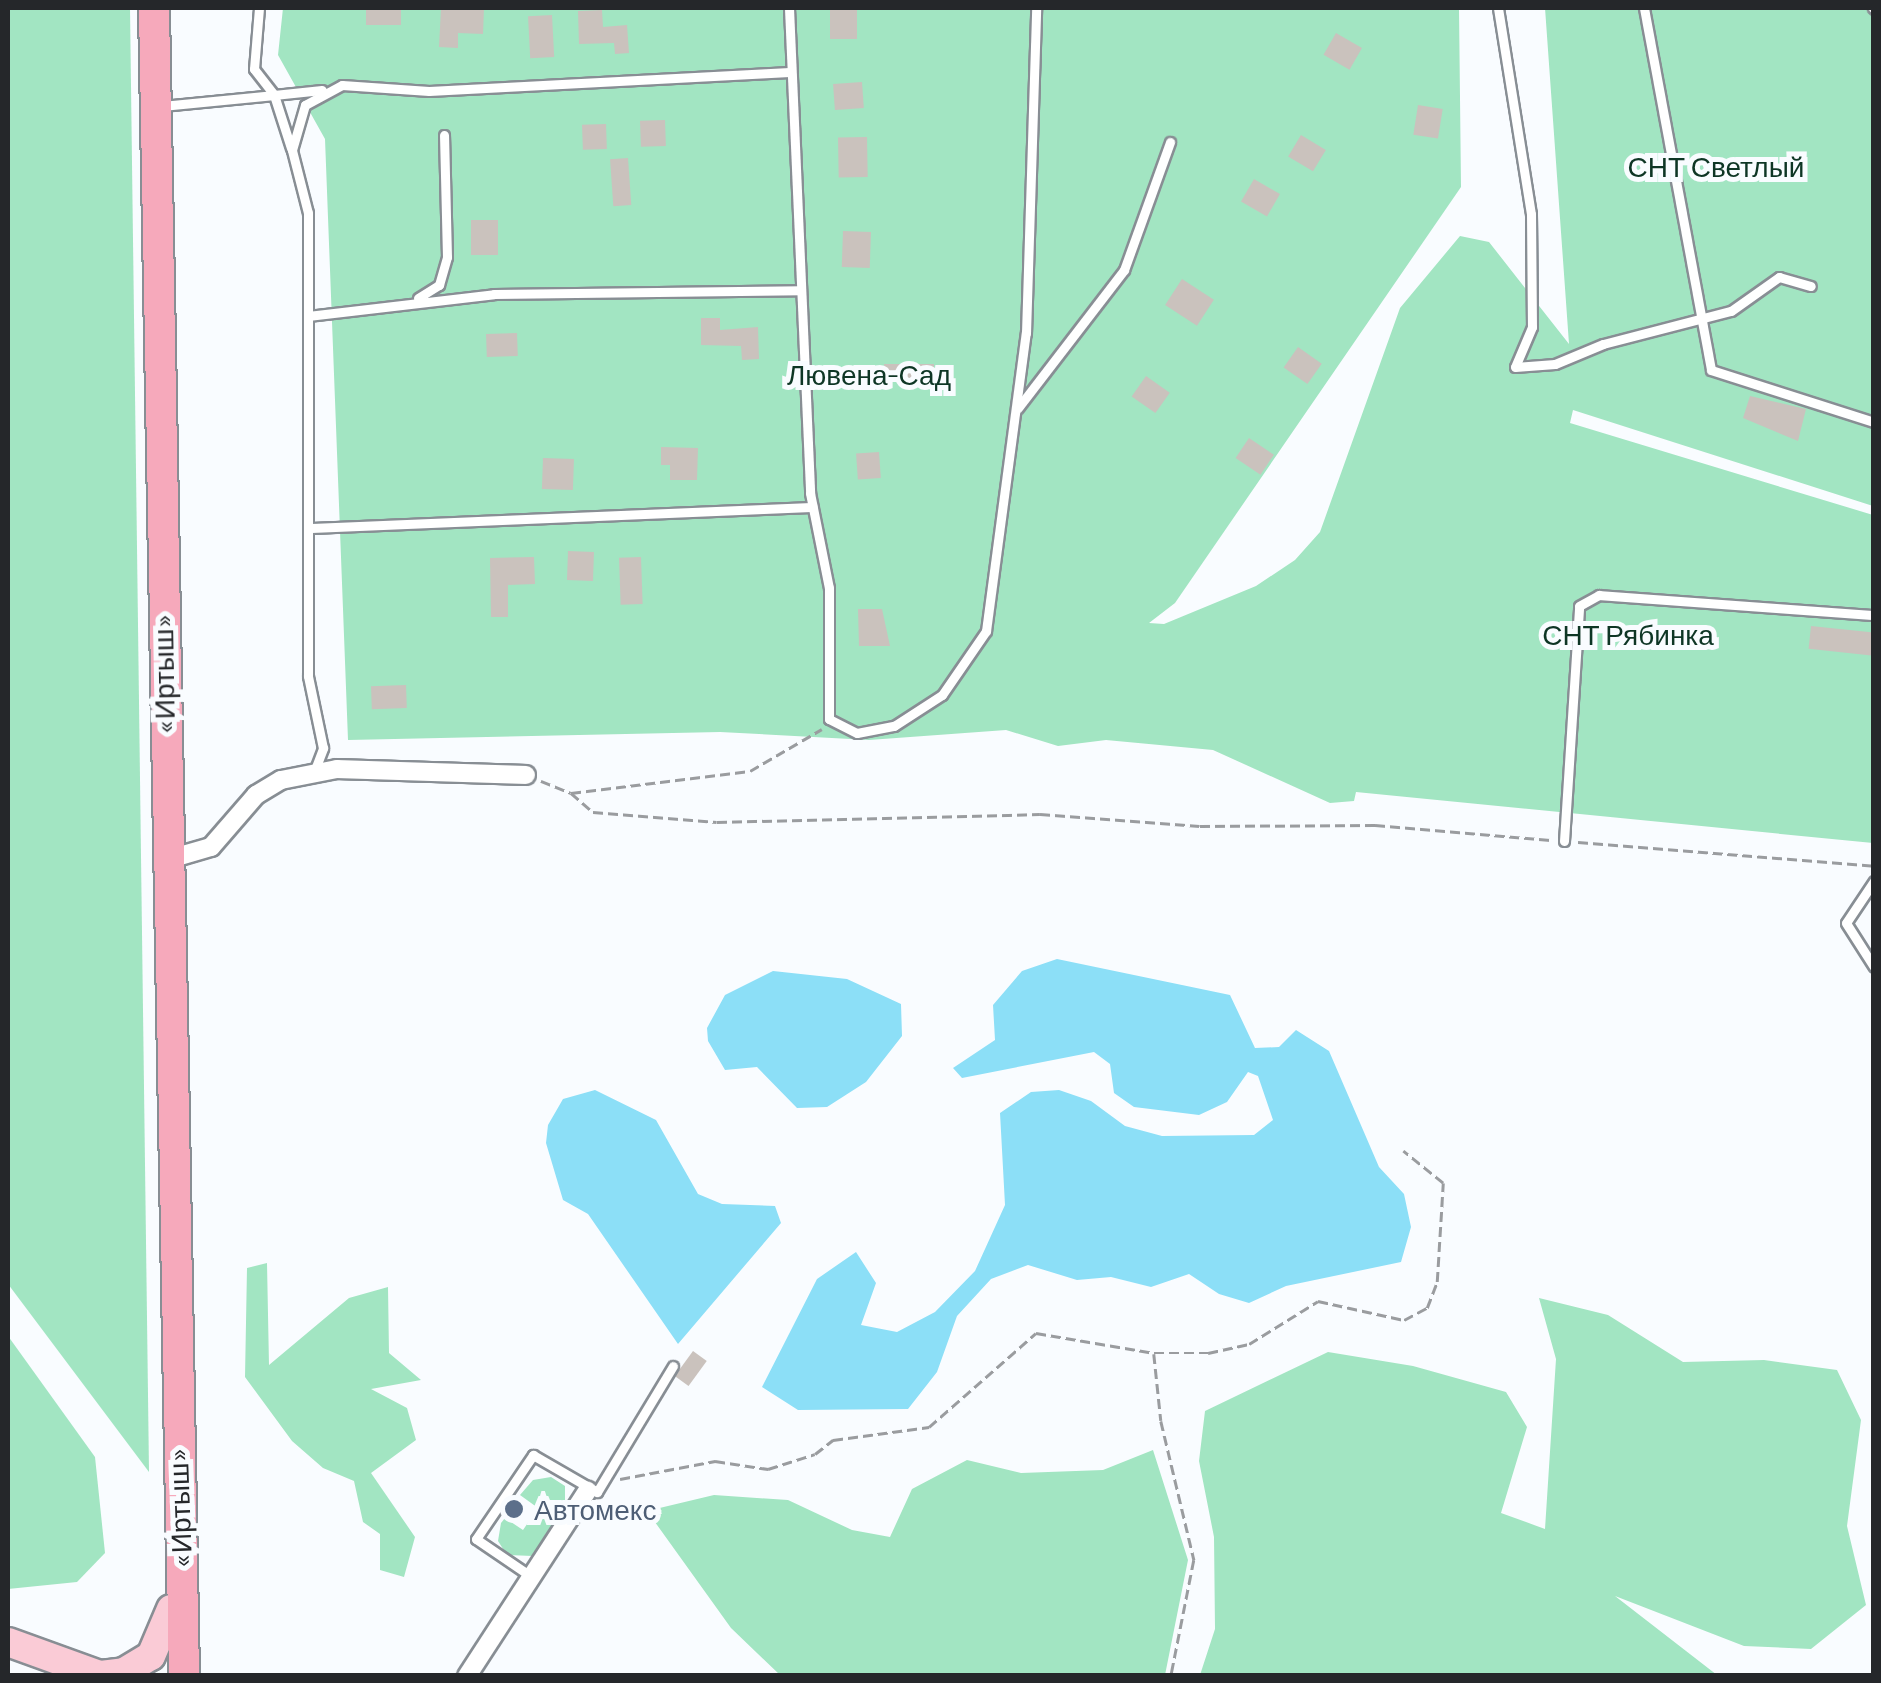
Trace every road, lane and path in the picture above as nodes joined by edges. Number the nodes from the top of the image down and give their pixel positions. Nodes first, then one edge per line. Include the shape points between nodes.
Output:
1 (154, 8) edge
2 (259, 8) edge
3 (788, 8) edge
4 (1036, 8) edge
5 (1498, 8) edge
6 (1644, 8) edge
7 (790, 72) junction
8 (325, 89) junction
9 (274, 95) junction
10 (156, 106) junction
11 (444, 136) dead end
12 (1170, 142) dead end
13 (292, 150) junction
14 (1810, 286) dead end
15 (802, 290) junction
16 (415, 300) junction
17 (308, 316) junction
18 (1705, 319) junction
19 (1016, 410) junction
20 (1874, 422) edge
21 (813, 508) junction
22 (310, 528) junction
23 (1874, 615) edge
24 (829, 718) junction
25 (314, 772) junction
26 (526, 775) joint
27 (571, 793) junction
28 (1564, 841) junction
29 (166, 860) junction
30 (1874, 866) edge
31 (1874, 881) edge
32 (1874, 968) edge
33 (1403, 1152) dead end
34 (174, 1340) junction
35 (1154, 1353) junction
36 (673, 1366) dead end
37 (608, 1481) junction
38 (587, 1491) junction
39 (529, 1576) junction
40 (171, 1609) junction
41 (8, 1642) edge
42 (101, 1675) edge
43 (170, 1676) edge
44 (184, 1676) edge
45 (467, 1676) edge
46 (1172, 1676) edge

1 - 10 highway, «Иртыш»
2 - 9 lane via 254,69
3 - 7 lane
4 - 19 lane via 1026,333
5 - 18 lane via 1531,214 1532,327 1515,367 1555,364 1603,344
6 - 18 lane
7 - 8 lane via 429,91
7 - 15 lane
8 - 9 lane
8 - 13 lane via 305,105
9 - 10 lane
9 - 13 lane
10 - 29 highway, «Иртыш»
11 - 16 lane via 446,257 439,285
12 - 19 lane via 1124,270
13 - 17 lane via 308,213
14 - 18 lane via 1779,278 1730,311
15 - 16 lane
15 - 21 lane
16 - 17 lane
17 - 22 lane
18 - 20 lane via 1711,370
19 - 24 lane via 986,631 942,694 894,726 857,733
21 - 22 lane
21 - 24 lane via 829,588
22 - 25 lane via 308,676 324,748
23 - 28 lane via 1598,595 1579,606
24 - 27 path via 820,732 750,771
25 - 26 street
25 - 29 street via 256,795 210,847
26 - 27 path
27 - 28 path via 592,812 717,822 1040,814 1200,826 1375,825
28 - 30 path
29 - 34 highway, «Иртыш»
31 - 32 lane via 1846,922
33 - 35 path via 1443,1183 1437,1282 1427,1308 1404,1320 1318,1301 1249,1344
34 - 40 highway, «Иртыш»
34 - 44 highway, «Иртыш»
35 - 37 path via 1036,1333 929,1427 833,1440 816,1454 768,1469 715,1461
35 - 46 path via 1161,1421 1194,1560
36 - 37 lane
37 - 38 lane
38 - 39 street
38 - 39 lane via 533,1454 476,1539
39 - 45 street
40 - 42 main road via 151,1656 124,1672
40 - 43 highway, «Иртыш»
41 - 42 main road

